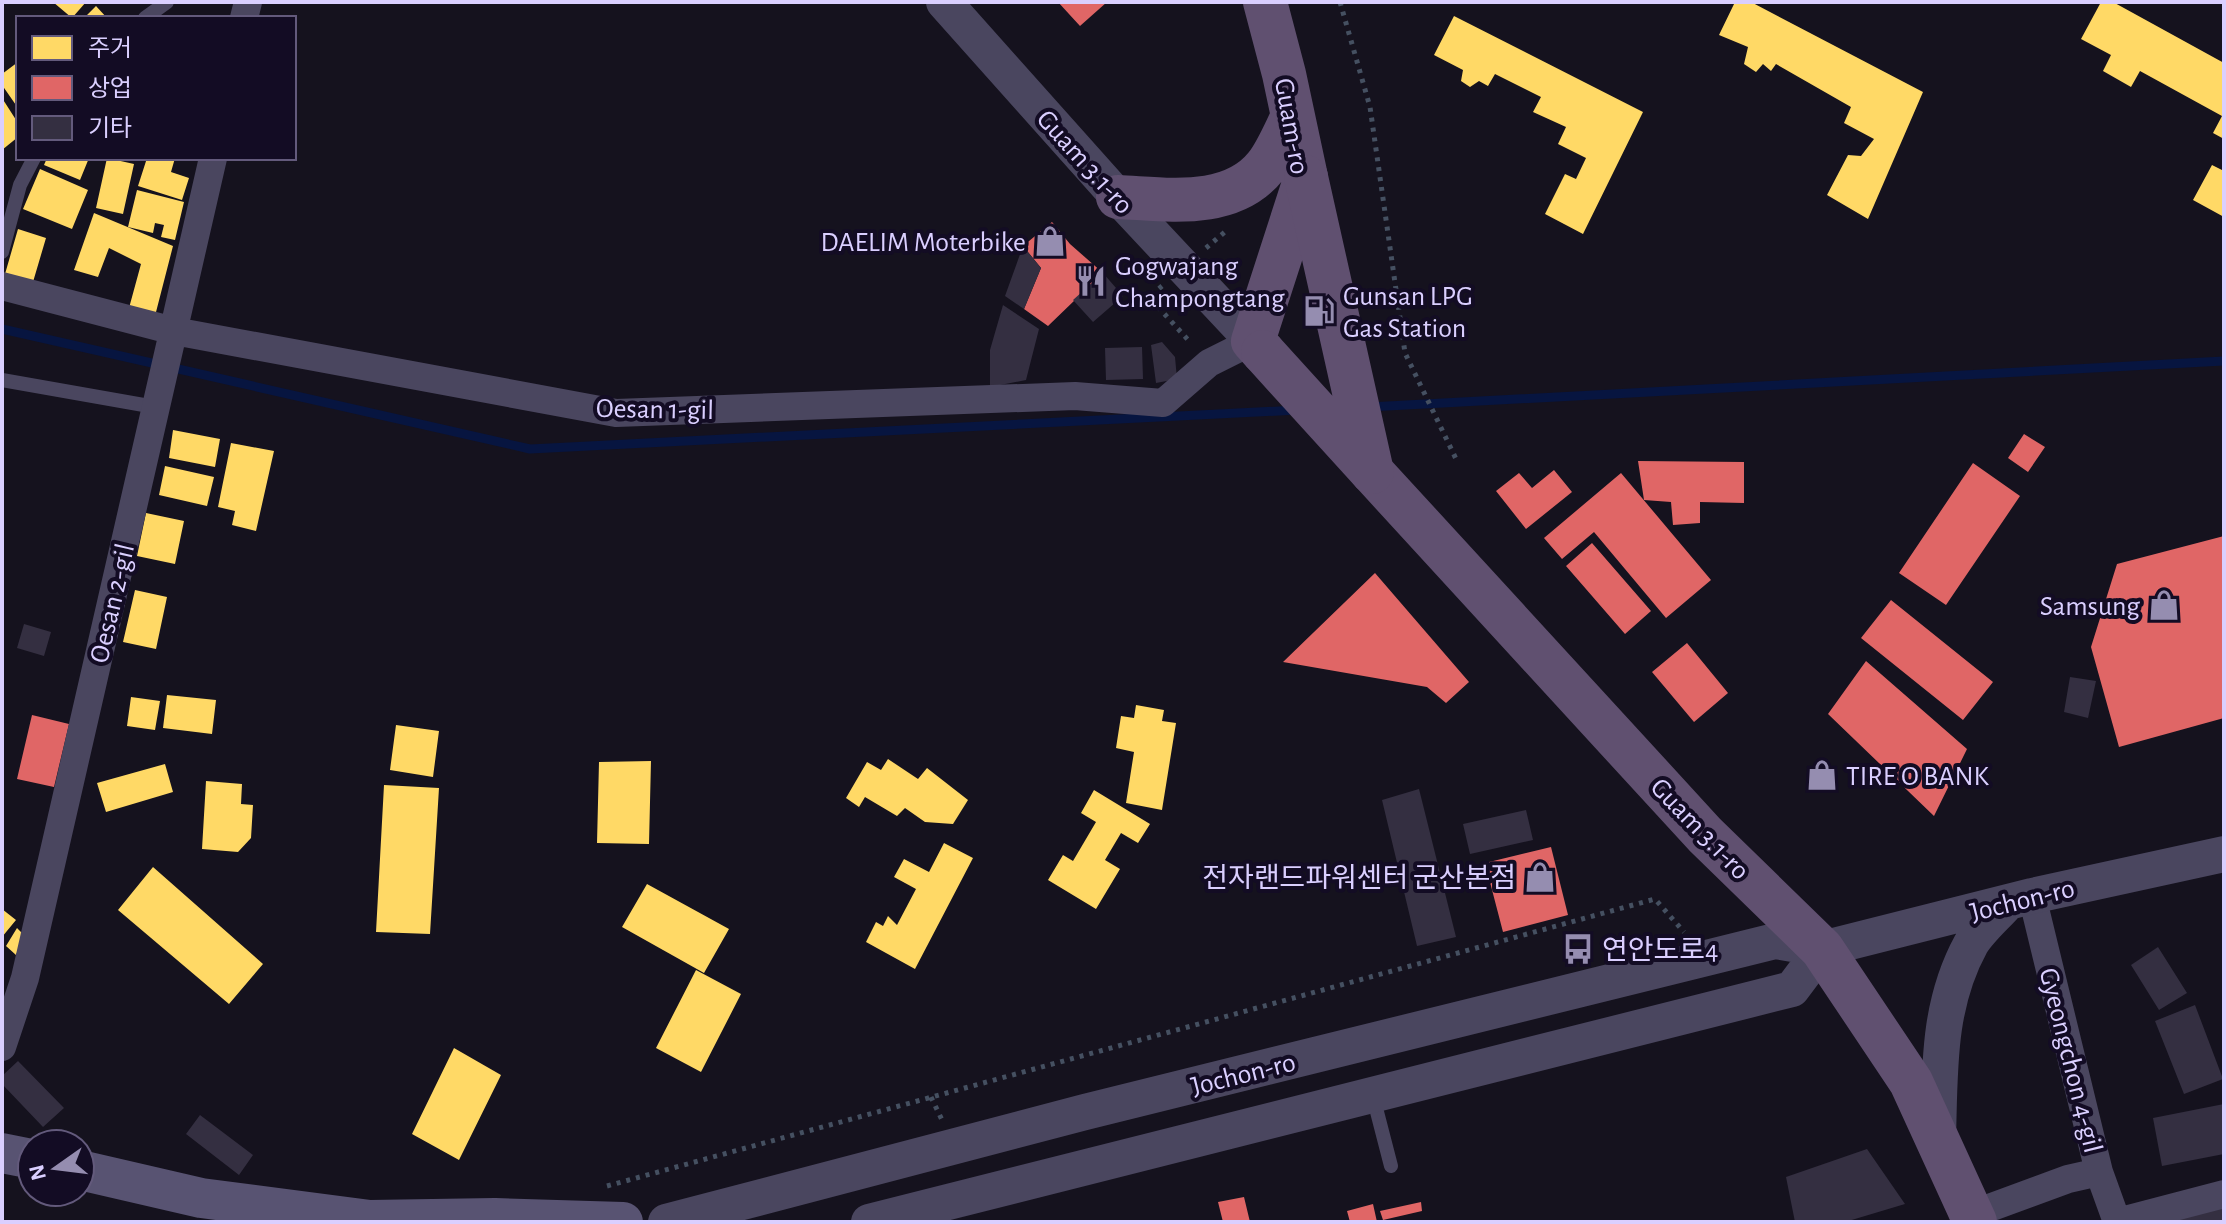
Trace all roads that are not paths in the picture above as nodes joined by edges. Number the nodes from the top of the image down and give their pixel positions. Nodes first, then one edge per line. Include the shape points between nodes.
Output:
1 (167, 2) edge
2 (944, 2) edge
3 (1265, 2) edge
4 (148, 16) edge
5 (1293, 116) junction
6 (33, 160) edge
7 (213, 160) edge
8 (1306, 177) junction
9 (1118, 197) junction
10 (2, 252) edge
11 (2, 286) edge
12 (172, 339) junction
13 (1258, 346) junction
14 (2, 380) edge
15 (158, 396) junction
16 (1372, 472) junction
17 (2224, 854) edge
18 (2020, 899) junction
19 (1822, 949) junction
20 (2, 1047) edge
21 (1383, 1093) junction
22 (1938, 1140) junction
23 (1391, 1166) dead end
24 (2099, 1172) junction
25 (96, 1174) edge
26 (2224, 1194) edge
27 (1974, 1218) edge
28 (623, 1222) edge
29 (666, 1222) edge
30 (869, 1222) edge
31 (2117, 1222) edge

1 - 4 lane
2 - 9 street, Guam 3.1-ro
3 - 5 main road, Guam-ro
5 - 8 main road, Guam-ro
5 - 9 main road via 1266,167 1218,197
6 - 10 lane via 20,185
7 - 12 street, Oesan 2-gil
8 - 13 main road, Guam-ro
8 - 16 main road, bridge
9 - 13 street, Guam 3.1-ro
11 - 12 street, Oesan 1-gil
12 - 13 street, Oesan 1-gil via 616,413 1075,396 1163,403 1209,363
12 - 15 street, Oesan 2-gil
13 - 16 main road, Guam 3.1-ro, bridge
14 - 15 lane
15 - 20 street, Oesan 2-gil via 25,978
16 - 19 main road, Guam 3.1-ro via 1705,835
17 - 18 street, Jochon-ro
18 - 19 street, Jochon-ro
18 - 22 street via 1972,942 1954,984 1942,1031
18 - 24 street, Gyeongchon 4-gil
19 - 21 street, Jochon-ro via 1792,989
19 - 22 main road, Guam 3.1-ro via 1911,1082
19 - 29 street, Jochon-ro via 1775,941
21 - 23 lane via 1376,1108
21 - 30 street, Jochon-ro
22 - 27 main road, Guam 3.1-ro
24 - 27 street via 2068,1179
24 - 31 street, Gyeongchon 4-gil
25 - 28 main road via 201,1198 370,1220
26 - 31 street

